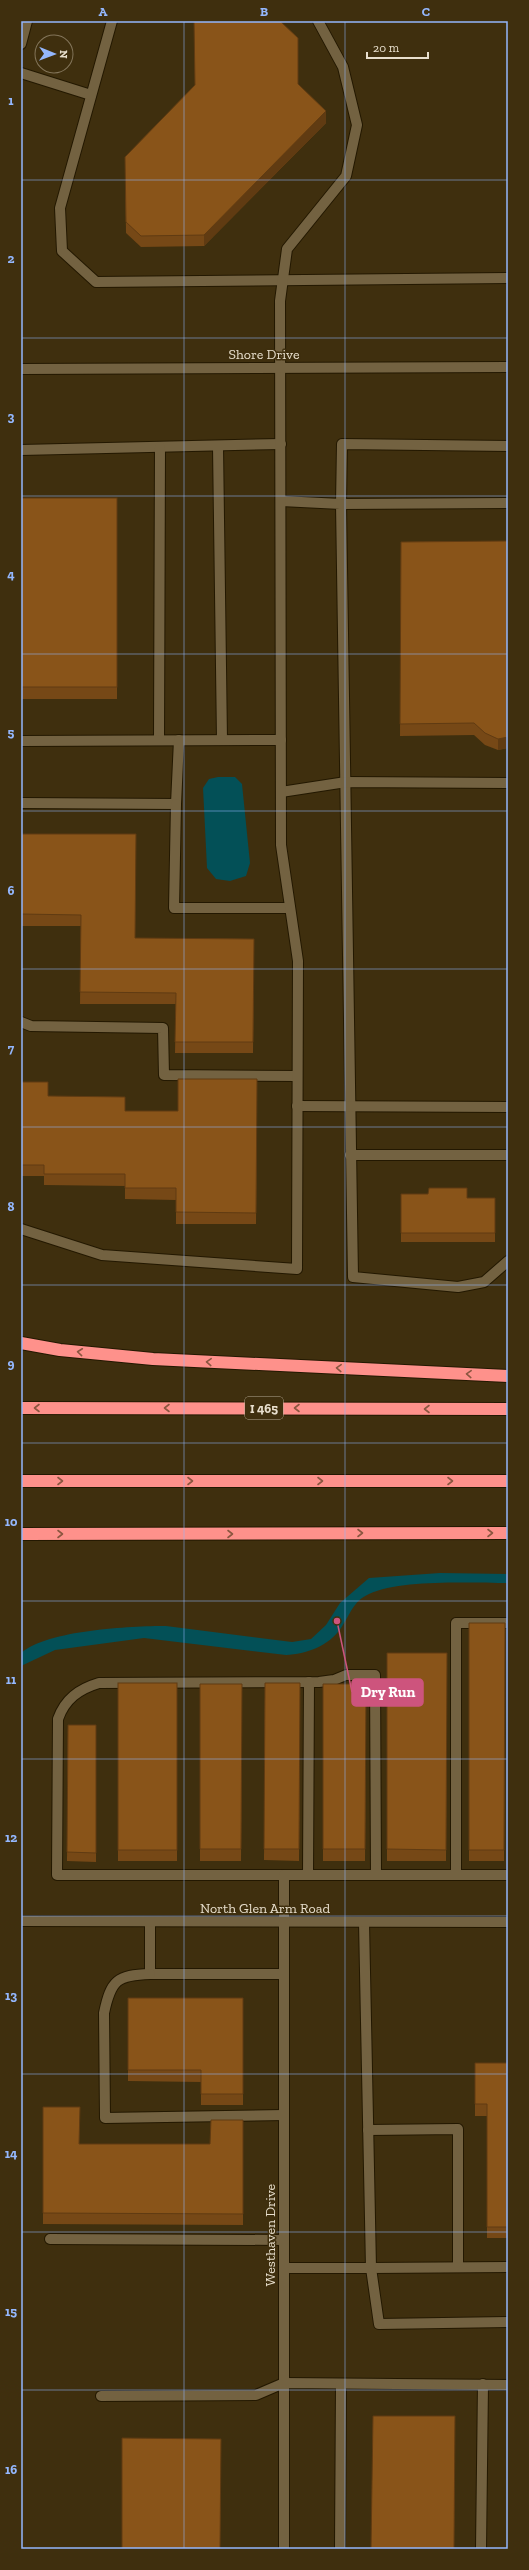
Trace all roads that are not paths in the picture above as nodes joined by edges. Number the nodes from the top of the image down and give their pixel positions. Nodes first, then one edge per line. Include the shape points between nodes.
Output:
1 (27, 21) edge
2 (112, 21) edge
3 (318, 21) edge
4 (21, 44) edge
5 (21, 73) edge
6 (91, 95) junction
7 (508, 278) edge
8 (283, 279) junction
9 (508, 367) edge
10 (281, 368) junction
11 (21, 369) edge
12 (281, 444) junction
13 (218, 446) junction
14 (508, 446) edge
15 (160, 447) junction
16 (21, 450) edge
17 (281, 501) junction
18 (508, 503) edge
19 (341, 504) junction
20 (159, 740) junction
21 (180, 740) junction
22 (222, 740) junction
23 (281, 740) junction
24 (21, 741) edge
25 (346, 782) junction
26 (508, 783) edge
27 (281, 792) junction
28 (21, 803) edge
29 (176, 804) junction
30 (290, 908) junction
31 (21, 1022) edge
32 (297, 1076) junction
33 (297, 1106) junction
34 (508, 1107) edge
35 (350, 1108) junction
36 (350, 1155) junction
37 (508, 1155) edge
38 (21, 1229) edge
39 (508, 1261) edge
40 (21, 1343) edge
41 (508, 1376) edge
42 (21, 1408) edge
43 (508, 1409) edge
44 (21, 1481) edge
45 (508, 1481) edge
46 (508, 1533) edge
47 (21, 1534) edge
48 (508, 1622) edge
49 (309, 1682) junction
50 (376, 1874) junction
51 (308, 1875) junction
52 (456, 1875) junction
53 (284, 1876) junction
54 (508, 1876) edge
55 (21, 1921) edge
56 (150, 1922) junction
57 (284, 1922) junction
58 (364, 1922) junction
59 (508, 1922) edge
60 (150, 1974) junction
61 (284, 1974) junction
62 (284, 2115) junction
63 (368, 2130) junction
64 (50, 2239) dead end
65 (284, 2240) junction
66 (458, 2267) junction
67 (508, 2267) edge
68 (284, 2268) junction
69 (371, 2268) junction
70 (508, 2322) edge
71 (284, 2383) junction
72 (341, 2384) junction
73 (483, 2384) junction
74 (508, 2384) edge
75 (101, 2396) dead end
76 (284, 2549) edge
77 (340, 2549) edge
78 (481, 2549) edge

1 - 4 street
2 - 6 street
3 - 8 street via 343,67 357,125 346,176 287,249
5 - 6 street
6 - 8 street via 60,208 62,251 96,282
7 - 8 street
8 - 10 street via 280,301
9 - 10 street, Shore Drive
10 - 11 street, Shore Drive
10 - 12 street
12 - 13 street
12 - 17 street
13 - 15 street
13 - 22 street
14 - 19 street via 342,444
15 - 16 street
15 - 20 street
17 - 19 street
17 - 23 street
18 - 19 street
19 - 25 street
20 - 21 street
20 - 24 street
21 - 22 street
21 - 29 street
22 - 23 street
23 - 27 street
25 - 26 street
25 - 27 street
25 - 35 street
27 - 30 street via 281,845
28 - 29 street
29 - 30 street via 174,908
30 - 32 street via 298,960
31 - 32 street via 31,1026 163,1028 164,1076
32 - 33 street
33 - 35 street
33 - 38 street via 297,1269 102,1255
34 - 35 street
35 - 36 street
36 - 37 street
36 - 39 street via 353,1277 458,1287 484,1282
41 -> 40 highway via 153,1359 60,1350
43 -> 42 highway, I 465
44 -> 45 highway
47 -> 46 highway
48 - 52 street via 456,1623
49 - 50 street via 334,1680 346,1675 375,1675
49 - 51 street
49 - 53 street via 98,1684 84,1688 74,1695 62,1708 58,1719 57,1875
50 - 51 street
50 - 52 street
51 - 53 street
52 - 54 street
53 - 57 street, Westhaven Drive
55 - 56 street, North Glen Arm Road
56 - 57 street, North Glen Arm Road
56 - 60 street
57 - 58 street, North Glen Arm Road
57 - 61 street, Westhaven Drive
58 - 59 street, North Glen Arm Road
58 - 63 street
60 - 61 street
60 - 62 street via 128,1975 118,1979 106,2002 105,2118
61 - 62 street, Westhaven Drive
62 - 65 street, Westhaven Drive
63 - 66 street via 458,2129
63 - 69 street
64 - 65 street
65 - 68 street, Westhaven Drive
66 - 67 street
66 - 69 street
68 - 69 street
68 - 71 street, Westhaven Drive
69 - 70 street via 379,2324
71 - 72 street
71 - 75 street via 256,2395
71 - 76 street, Westhaven Drive
72 - 73 street
72 - 77 street
73 - 74 street
73 - 78 street

